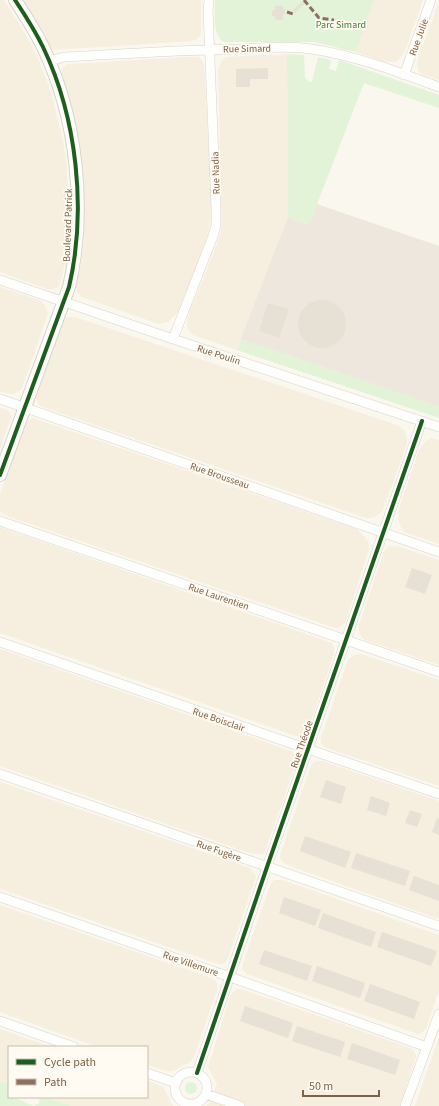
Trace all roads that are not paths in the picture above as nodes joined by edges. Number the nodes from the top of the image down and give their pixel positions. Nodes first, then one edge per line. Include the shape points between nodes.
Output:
1 (15, 0) edge
2 (209, 0) edge
3 (431, 0) edge
4 (210, 49) junction
5 (49, 62) junction
6 (404, 75) junction
7 (439, 87) edge
8 (0, 280) edge
9 (63, 301) junction
10 (173, 339) junction
11 (0, 399) edge
12 (25, 407) junction
13 (422, 421) junction
14 (439, 427) edge
15 (0, 475) edge
16 (0, 520) edge
17 (383, 532) junction
18 (439, 552) edge
19 (346, 640) junction
20 (0, 642) edge
21 (439, 672) edge
22 (308, 749) junction
23 (0, 774) edge
24 (439, 794) edge
25 (267, 867) junction
26 (0, 897) edge
27 (439, 926) edge
28 (230, 977) junction
29 (439, 1014) edge
30 (0, 1021) edge
31 (71, 1046) edge
32 (428, 1047) junction
33 (148, 1073) edge
34 (197, 1073) junction
35 (176, 1083) junction
36 (206, 1094) junction
37 (186, 1105) edge
38 (240, 1106) edge
39 (405, 1106) edge

1 - 5 street, Boulevard Patrick
2 - 4 street, Rue Nadia
3 - 6 street, Rue Julie
4 - 5 street, Rue Simard via 64,57
4 - 6 street, Rue Simard via 310,48
4 - 10 street, Rue Nadia via 216,225
5 - 9 street, Boulevard Patrick via 60,90 68,123 77,187 74,264
6 - 7 street, Rue Simard
8 - 9 street, Rue Poulin
9 - 10 street, Rue Poulin
9 - 12 street, Boulevard Patrick
10 - 13 street, Rue Poulin
11 - 12 street, Rue Brousseau
12 - 15 street, Boulevard Patrick
12 - 17 street, Rue Brousseau
13 - 14 street, Rue Poulin
13 - 17 street, Rue Théode
16 - 19 street, Rue Laurentien
17 - 18 street, Rue Brousseau
17 - 19 street, Rue Théode
19 - 21 street, Rue Laurentien
19 - 22 street, Rue Théode
20 - 22 street, Rue Boisclair
22 - 24 street, Rue Boisclair
22 - 25 street, Rue Théode
23 - 25 street, Rue Fugère
25 - 27 street, Rue Fugère
25 - 28 street, Rue Théode
26 - 28 street, Rue Villemure
28 - 32 street, Rue Villemure
28 - 34 street, Rue Théode
29 - 32 street
30 - 31 street
32 - 39 street
33 - 35 street
34 - 35 street via 186,1072
34 - 36 street via 205,1080
35 - 37 street via 178,1098
36 - 37 street via 197,1103
36 - 38 street

